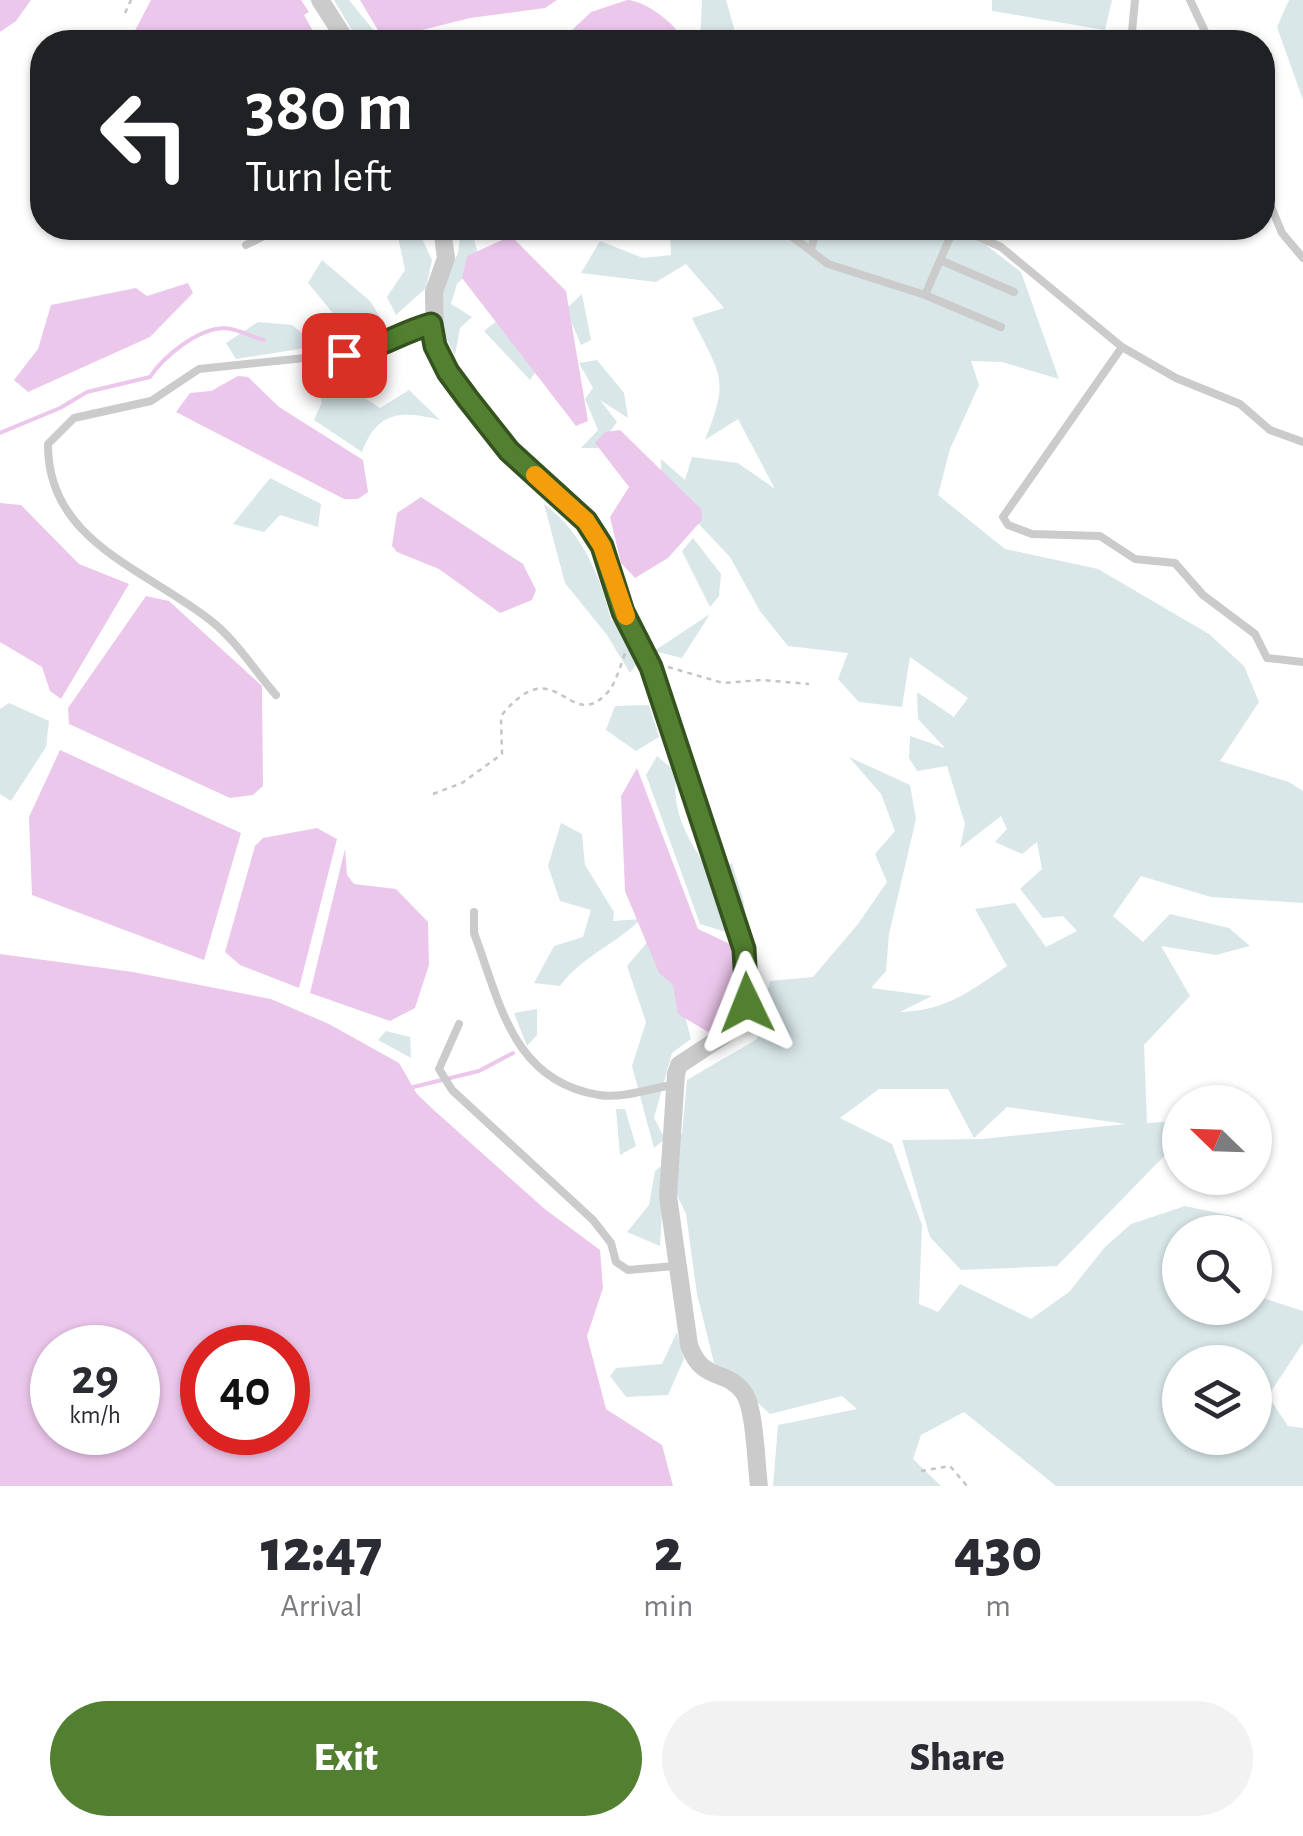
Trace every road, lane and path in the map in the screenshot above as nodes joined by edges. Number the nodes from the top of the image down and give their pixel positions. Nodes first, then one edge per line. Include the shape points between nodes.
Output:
1 (130, 0) edge
2 (320, 0) edge
3 (1135, 0) edge
4 (1190, 0) edge
5 (125, 13) dead end
6 (339, 30) edge
7 (1131, 30) edge
8 (1204, 30) edge
9 (1275, 216) edge
10 (256, 240) edge
11 (444, 240) edge
12 (796, 240) edge
13 (814, 240) edge
14 (950, 240) edge
15 (984, 240) edge
16 (246, 245) dead end
17 (811, 252) junction
18 (1303, 258) edge
19 (940, 260) junction
20 (1014, 292) dead end
21 (925, 295) junction
22 (431, 324) junction
23 (1001, 327) dead end
24 (1122, 347) junction
25 (1303, 442) edge
26 (635, 631) junction
27 (1303, 662) edge
28 (651, 667) junction
29 (808, 684) dead end
30 (276, 695) dead end
31 (432, 794) dead end
32 (474, 912) dead end
33 (459, 1024) dead end
34 (676, 1084) junction
35 (675, 1266) junction
36 (921, 1472) dead end
37 (758, 1486) edge
38 (967, 1486) edge

1 - 5 path
2 - 6 street
3 - 7 lane
4 - 8 lane
9 - 18 lane
10 - 16 lane
11 - 22 street via 446,258
12 - 17 lane
13 - 17 lane
14 - 19 lane
15 - 24 lane
17 - 21 lane via 828,264
19 - 20 lane
19 - 21 lane
21 - 23 lane
22 - 26 street via 448,372 509,451 586,521
22 - 30 lane via 363,352 199,369 152,401 74,418 48,444 49,480 96,545 213,621
24 - 25 lane
24 - 27 lane via 1003,518 1032,534 1100,536 1135,560 1175,564 1254,634 1267,658
26 - 28 street
26 - 31 path via 608,692 580,704 544,686 527,689 501,716 502,754 462,783
28 - 29 path via 688,669 723,683
28 - 34 street via 744,949 748,986 738,1026 679,1065
32 - 34 lane via 474,933 521,1054 548,1075 603,1096
33 - 35 lane via 439,1069 452,1090 593,1220 616,1262 628,1270
34 - 35 street via 668,1196
35 - 37 street via 694,1361 708,1374 736,1383 748,1398
36 - 38 path via 950,1466

